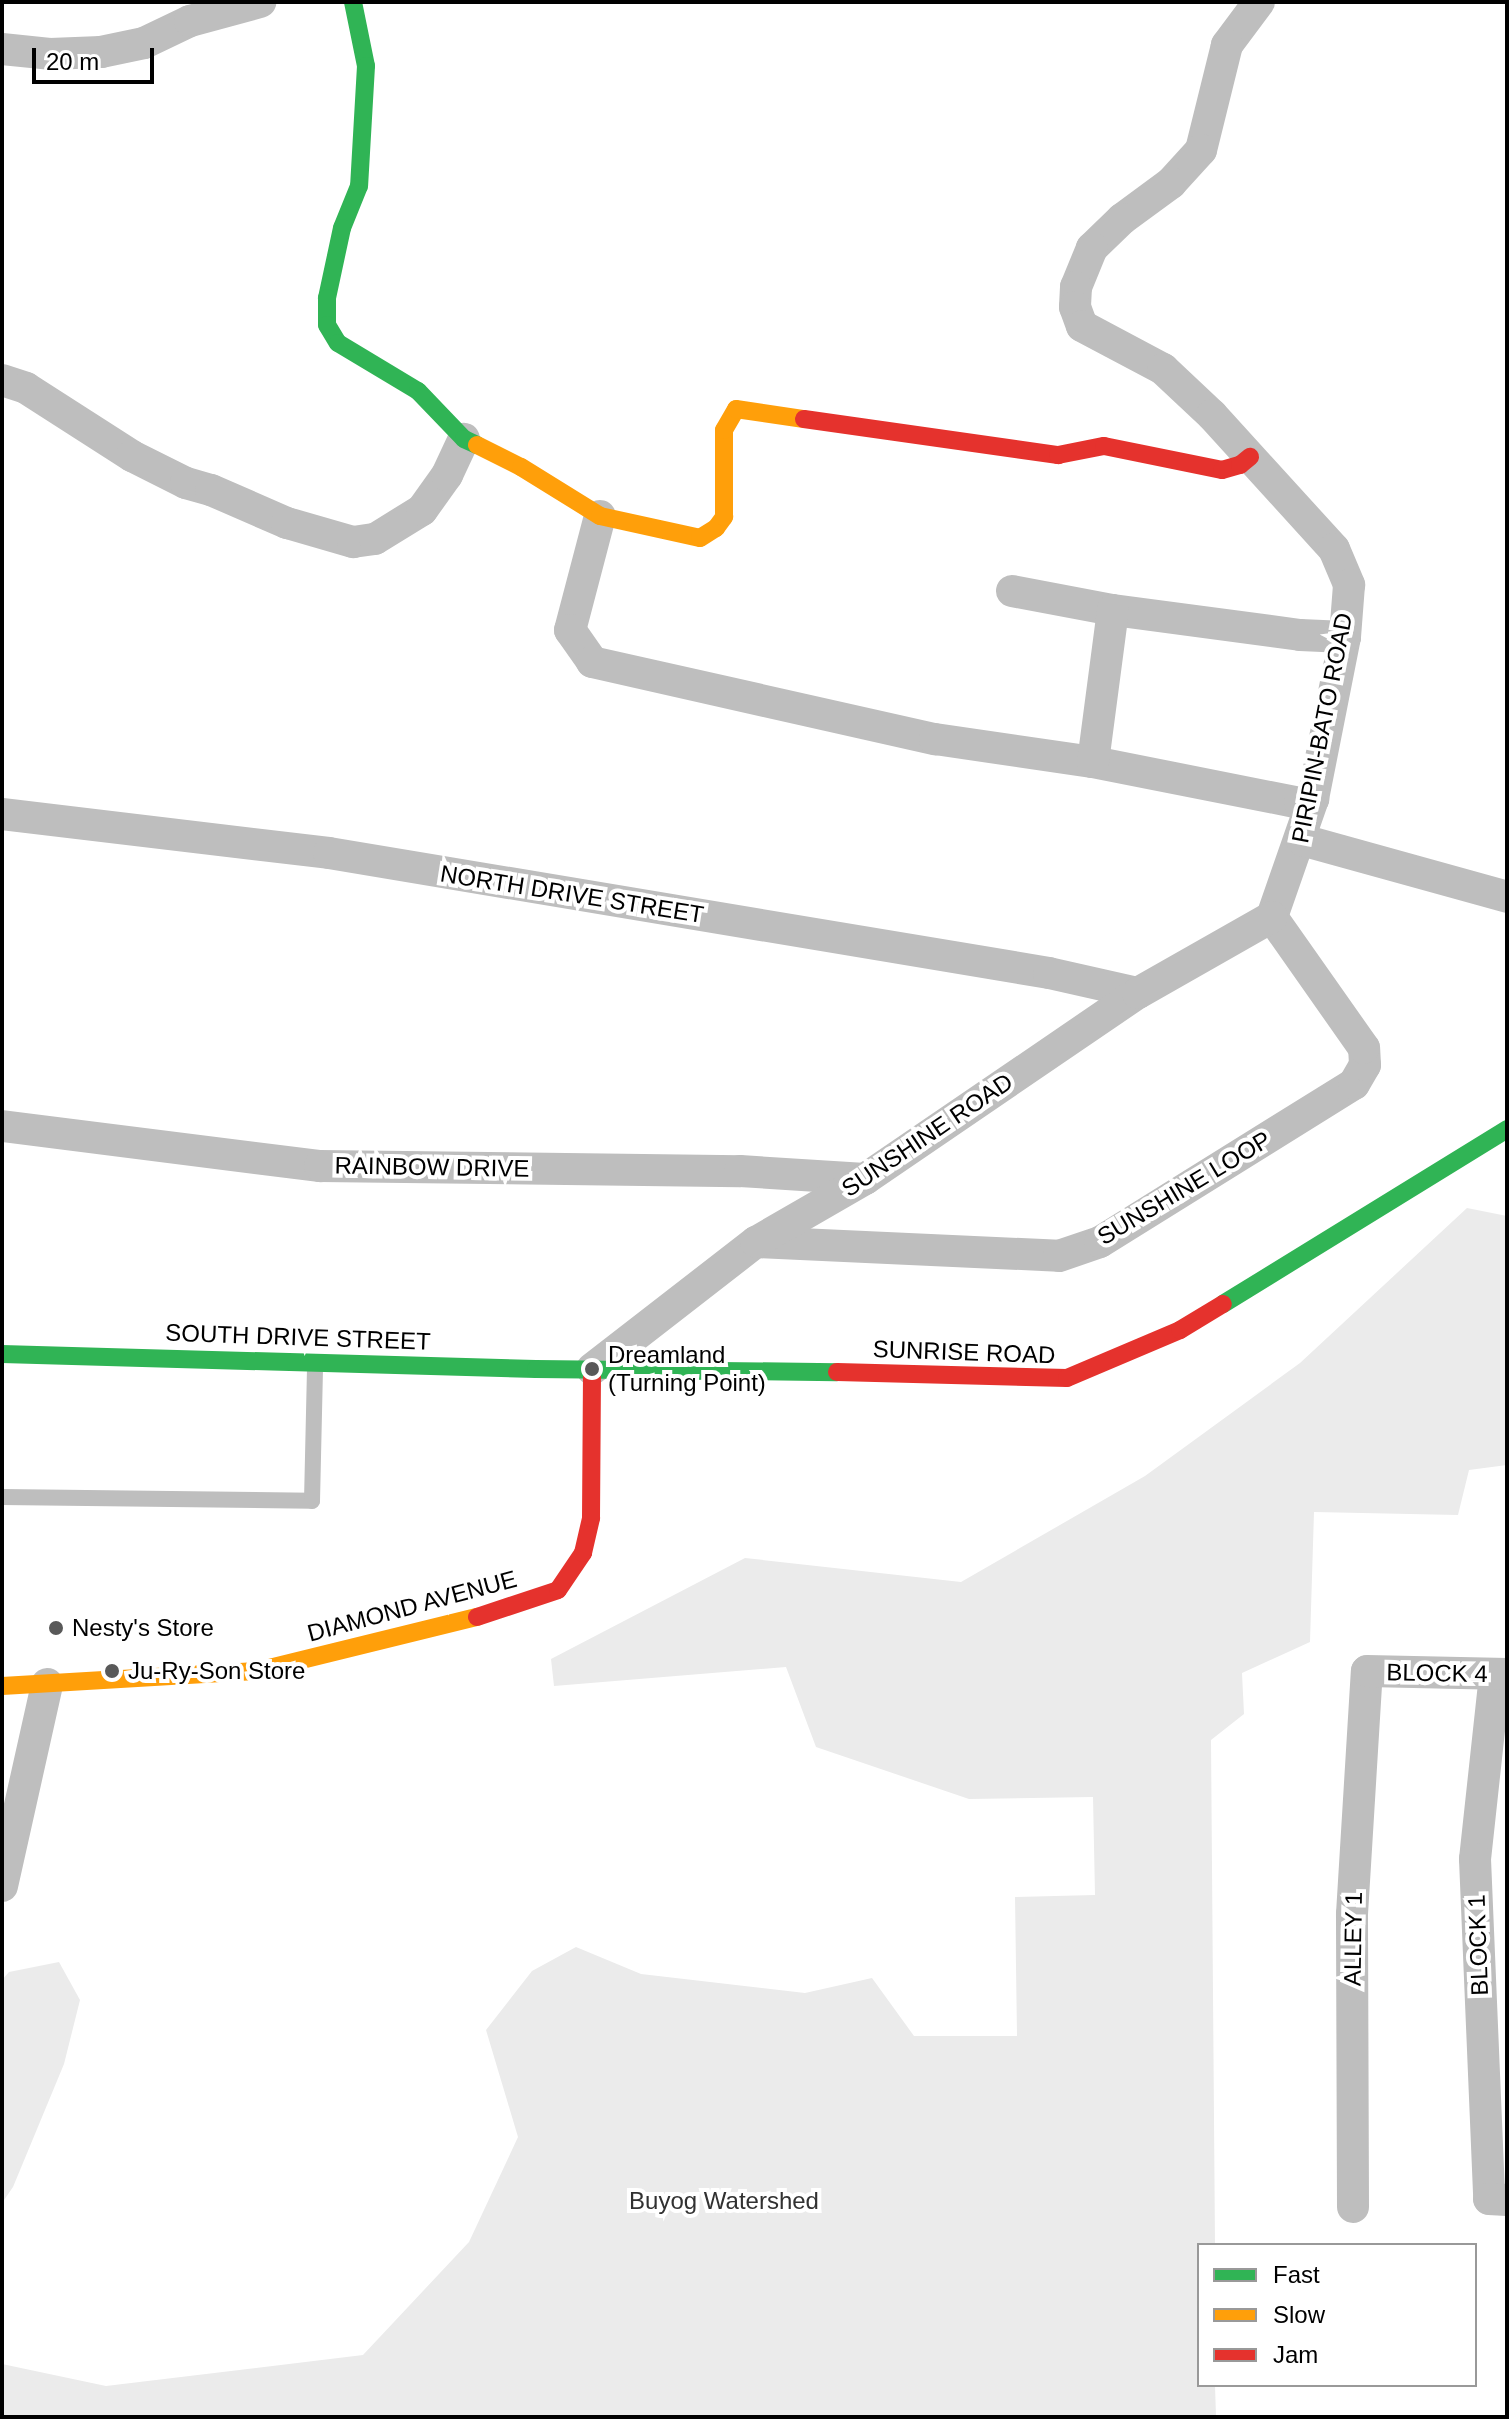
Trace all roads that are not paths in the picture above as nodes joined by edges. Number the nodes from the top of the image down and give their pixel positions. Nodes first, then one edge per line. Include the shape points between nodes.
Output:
1 (260, 2) edge
2 (353, 2) edge
3 (1259, 2) edge
4 (2, 49) edge
5 (2, 380) edge
6 (464, 439) junction
7 (1250, 457) junction
8 (600, 516) junction
9 (1012, 591) dead end
10 (1113, 610) junction
11 (1345, 637) junction
12 (1093, 762) junction
13 (1313, 799) junction
14 (2, 814) edge
15 (1302, 840) junction
16 (1507, 897) edge
17 (1272, 917) junction
18 (1138, 993) junction
19 (2, 1126) edge
20 (1507, 1129) edge
21 (865, 1179) junction
22 (756, 1242) junction
23 (2, 1354) edge
24 (316, 1361) junction
25 (592, 1369) junction
26 (2, 1497) edge
27 (1367, 1671) joint
28 (1501, 1675) edge
29 (47, 1684) junction
30 (2, 1686) edge
31 (2, 1886) edge
32 (1507, 2200) edge
33 (1353, 2207) dead end

1 - 4 street via 190,21 144,43 101,52
2 - 6 street via 366,66 359,186 342,228 327,298 327,325 338,343 418,391
3 - 7 street, PIRIPIN-BATO ROAD via 1227,45 1201,150 1171,183 1092,248 1076,287 1075,307 1082,326 1163,369
5 - 6 street via 38,395 132,456 186,483 287,523 353,542 375,539 422,510
6 - 8 street
7 - 8 street via 1222,470 1104,446 1058,455 736,409 724,430 724,517 716,528 700,538
7 - 11 street, PIRIPIN-BATO ROAD via 1334,549 1349,585
8 - 12 street via 570,630 592,662 935,739
9 - 10 street
10 - 11 street
10 - 12 street
11 - 13 street, PIRIPIN-BATO ROAD
12 - 13 street via 1300,803
13 - 15 street, PIRIPIN-BATO ROAD
14 - 18 street, NORTH DRIVE STREET via 329,853 1049,973
15 - 16 street
15 - 17 street, PIRIPIN-BATO ROAD
17 - 18 street, SUNSHINE ROAD
17 - 22 street, SUNSHINE LOOP via 1364,1048 1365,1065 1354,1084 1100,1242 1059,1256
18 - 21 street, SUNSHINE ROAD
19 - 21 street, RAINBOW DRIVE via 320,1166 740,1171
20 - 25 street, SUNRISE ROAD via 1180,1330 1067,1378
21 - 22 street, SUNSHINE ROAD
22 - 25 street, SUNSHINE ROAD
23 - 24 street, SOUTH DRIVE STREET
24 - 25 street, SOUTH DRIVE STREET
24 - 26 lane via 312,1501
25 - 29 street, DIAMOND AVENUE via 591,1518 583,1553 558,1590 508,1609 257,1671
27 - 28 street, BLOCK 4
27 - 33 street, ALLEY 1 via 1352,1914
28 - 32 street, BLOCK 1 via 1475,1859 1489,2199
29 - 30 street, DIAMOND AVENUE
29 - 31 street

